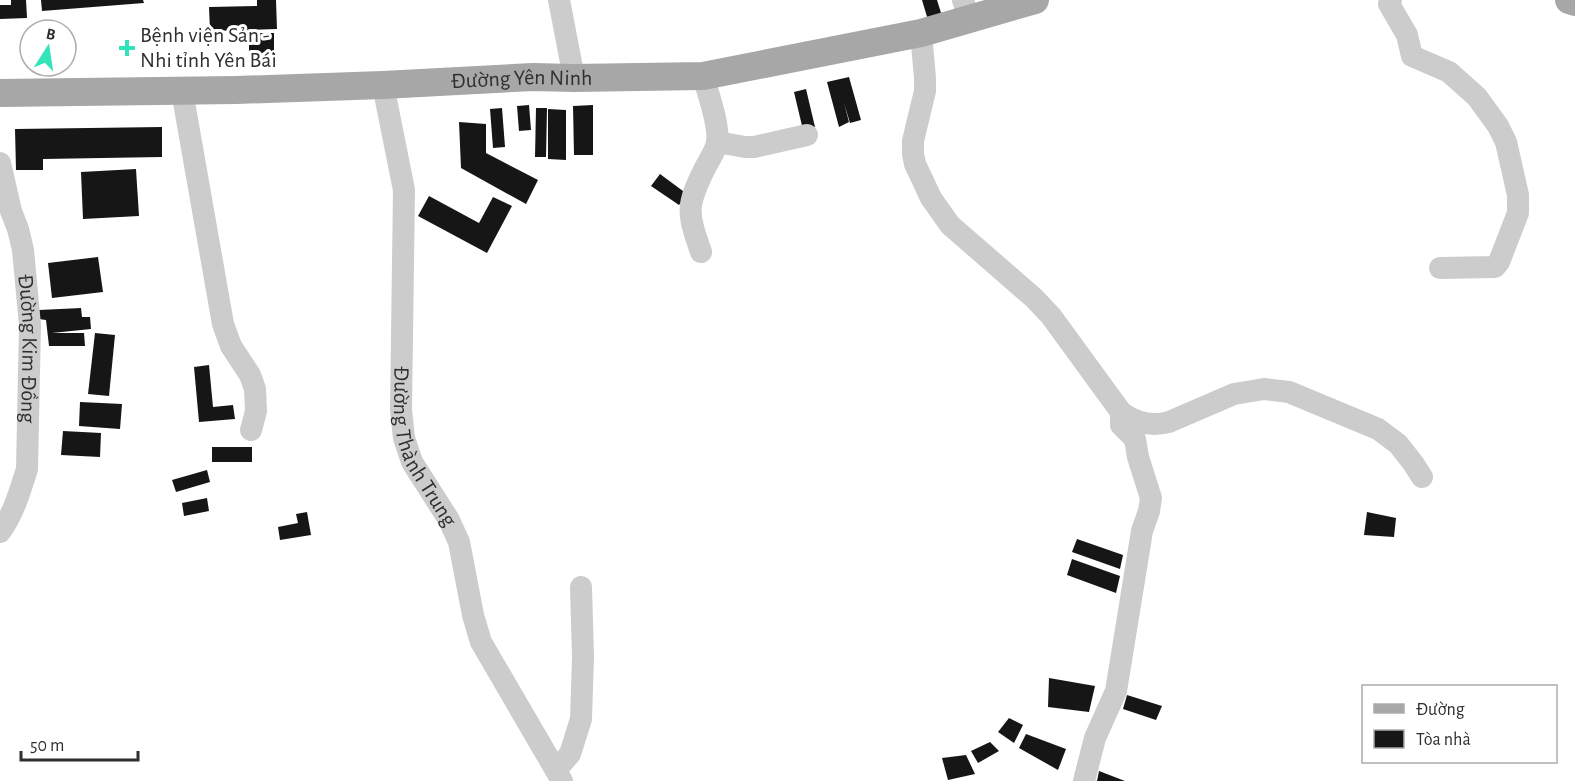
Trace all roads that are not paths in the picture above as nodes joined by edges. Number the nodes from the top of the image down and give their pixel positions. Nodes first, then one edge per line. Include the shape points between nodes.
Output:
1 (559, 0) edge
2 (1035, 0) edge
3 (1391, 0) edge
4 (1569, 0) edge
5 (1575, 2) edge
6 (966, 10) edge
7 (921, 33) junction
8 (703, 76) junction
9 (574, 78) junction
10 (383, 85) junction
11 (182, 91) junction
12 (0, 93) edge
13 (807, 135) dead end
14 (717, 142) junction
15 (0, 163) edge
16 (701, 252) dead end
17 (1440, 268) dead end
18 (1121, 412) junction
19 (251, 430) dead end
20 (1422, 477) dead end
21 (0, 531) edge
22 (581, 586) dead end
23 (559, 776) edge
24 (1084, 781) edge

1 - 9 street
2 - 6 main road, Đường Yên Ninh
3 - 17 street via 1389,4 1407,35 1412,56 1449,72 1477,97 1498,126 1506,142 1518,195 1518,213 1494,267
4 - 5 main road
6 - 7 main road, Đường Yên Ninh
7 - 8 main road, Đường Yên Ninh
7 - 18 street via 926,78 913,154 931,198 950,225 1051,316
8 - 9 main road, Đường Yên Ninh
8 - 14 street via 718,131
9 - 10 main road, Đường Yên Ninh
10 - 11 main road, Đường Yên Ninh
10 - 23 street, Đường Thành Trung via 404,198 404,438 412,462 459,542 481,642
11 - 12 main road, Đường Yên Ninh
11 - 19 street via 223,324 255,389 256,411
13 - 14 street via 745,147
14 - 16 street via 691,204 692,225
15 - 21 street, Đường Kim Đồng via 23,250 30,358 27,469 13,511
18 - 20 street via 1137,422 1162,424 1234,394 1264,389 1289,392 1378,429 1398,444
18 - 24 street via 1122,426 1135,439 1151,498 1116,691 1095,738
22 - 23 street via 580,719

